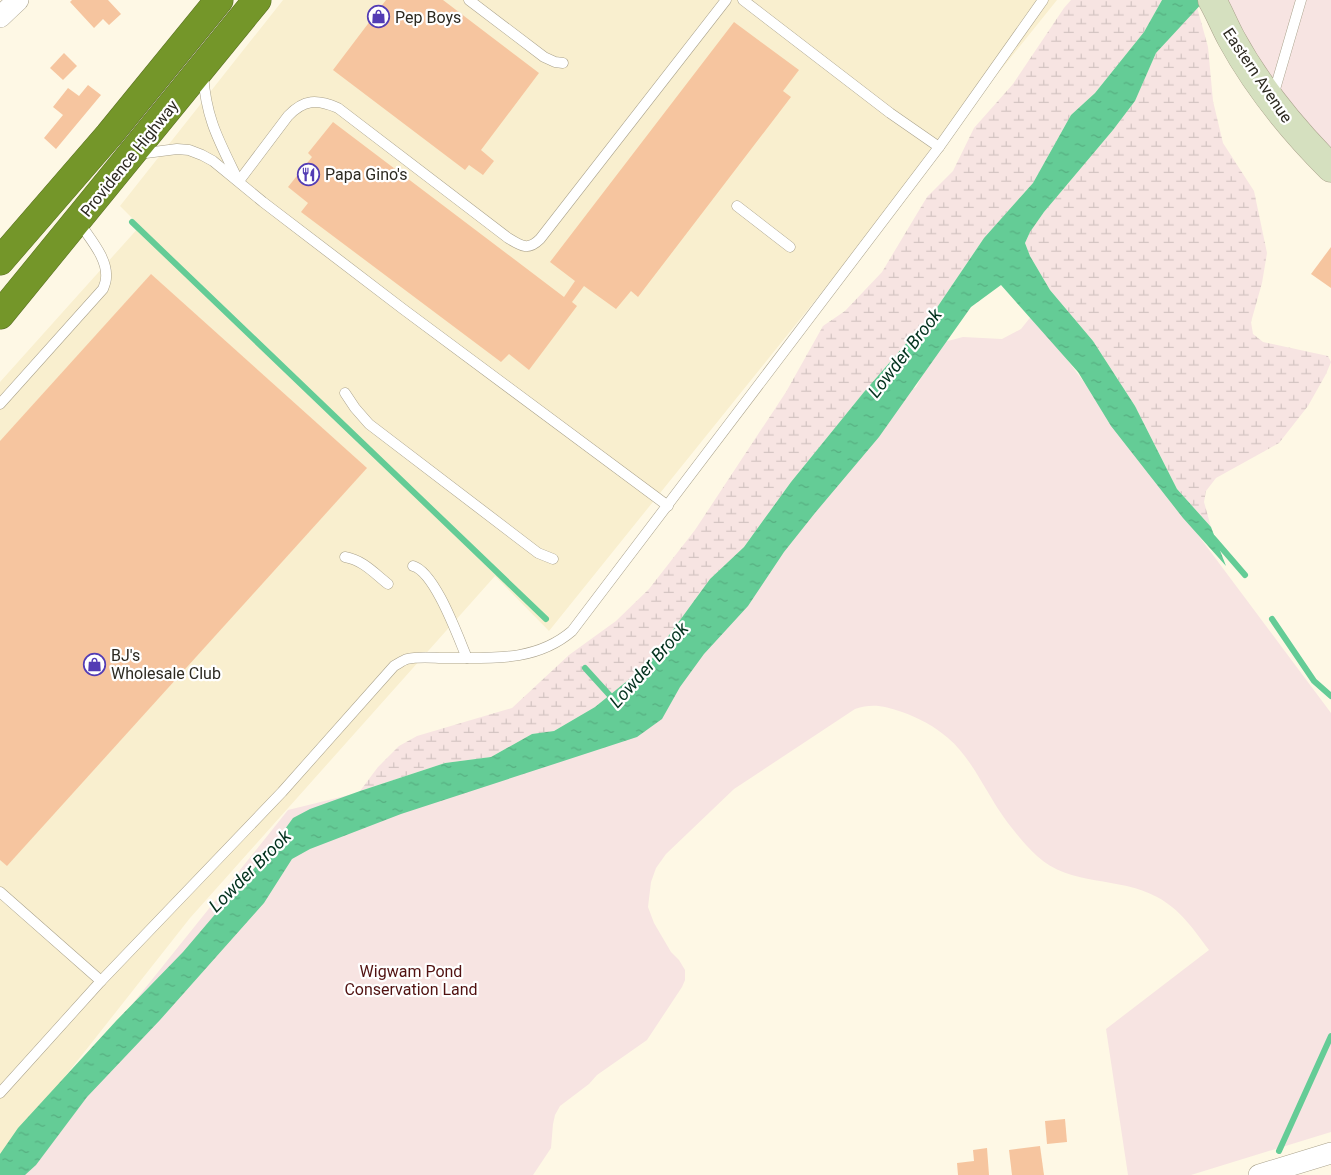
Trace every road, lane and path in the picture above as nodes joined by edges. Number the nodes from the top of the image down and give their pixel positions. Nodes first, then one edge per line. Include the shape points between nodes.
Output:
1 (18, 0) edge
2 (219, 0) edge
3 (257, 0) edge
4 (469, 0) edge
5 (726, 0) edge
6 (743, 0) edge
7 (1043, 0) edge
8 (1301, 0) edge
9 (1213, 2) edge
10 (0, 18) edge
11 (563, 63) dead end
12 (202, 68) junction
13 (1272, 101) junction
14 (939, 147) junction
15 (132, 154) junction
16 (1331, 168) edge
17 (239, 181) junction
18 (737, 206) dead end
19 (78, 221) junction
20 (790, 247) dead end
21 (0, 261) edge
22 (0, 315) edge
23 (345, 393) dead end
24 (0, 404) edge
25 (668, 506) junction
26 (345, 558) dead end
27 (553, 559) dead end
28 (414, 566) dead end
29 (388, 584) dead end
30 (467, 658) junction
31 (0, 892) edge
32 (101, 981) junction
33 (0, 1093) edge
34 (1331, 1153) edge
35 (1258, 1175) edge

1 - 10 street
2 - 21 highway, Providence Highway
3 - 12 highway, Providence Highway
4 - 11 lane via 544,57
5 - 17 lane via 534,245 527,247 508,238 338,108 326,103 311,102 296,108
6 - 14 lane
7 - 14 lane
8 - 13 lane
9 - 13 main road, Eastern Avenue via 1231,38
12 - 15 highway, Providence Highway
12 - 17 lane via 208,115
13 - 16 main road, Eastern Avenue
14 - 25 lane
15 - 17 lane via 189,150 202,155
15 - 19 highway, Providence Highway
17 - 25 lane via 403,309
18 - 20 lane
19 - 22 highway, Providence Highway
19 - 24 lane via 102,259 106,279 102,290
23 - 27 lane via 376,429 538,553
25 - 30 lane via 572,631 560,642 521,655
26 - 29 lane via 362,563
28 - 30 lane via 425,574 444,604
30 - 32 lane via 408,659 394,666 282,792
31 - 32 lane
32 - 33 lane
34 - 35 street

